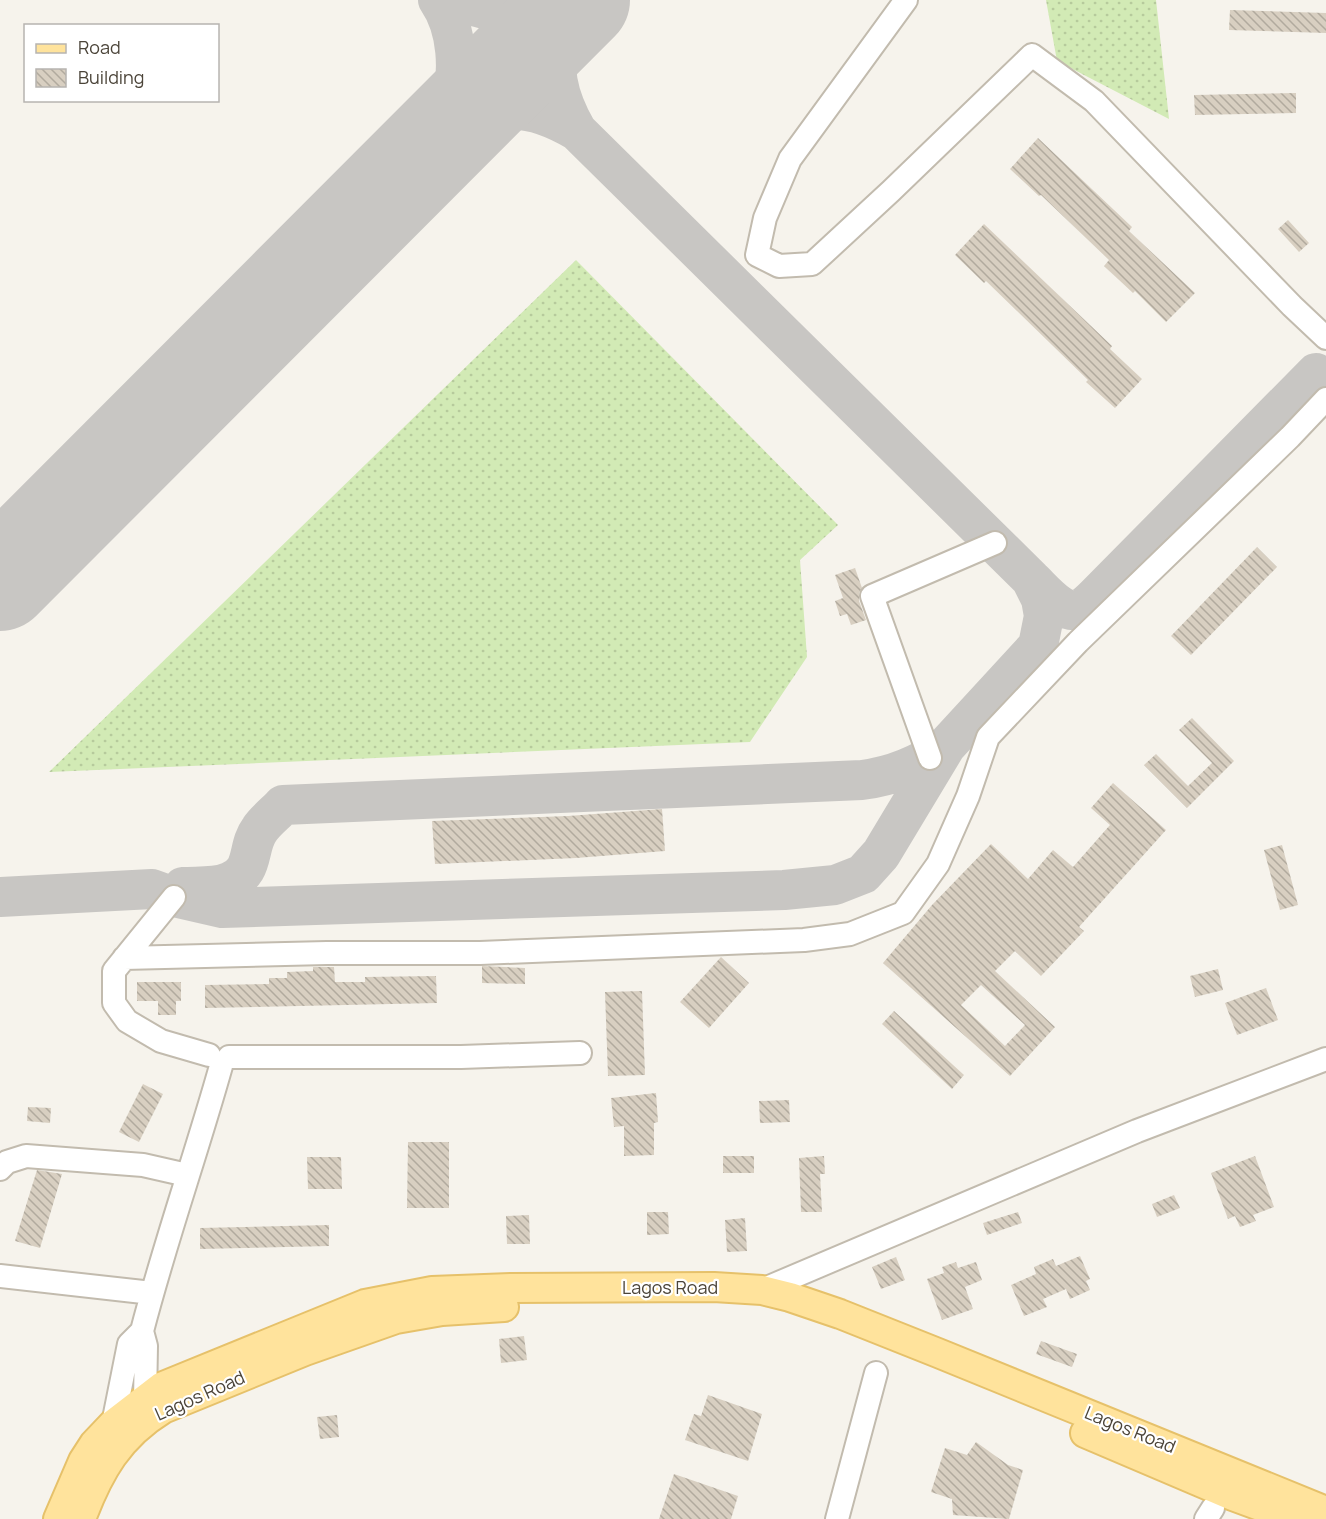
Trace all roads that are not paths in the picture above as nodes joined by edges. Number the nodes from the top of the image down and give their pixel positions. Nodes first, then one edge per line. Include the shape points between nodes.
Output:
1 (906, 0) edge
2 (1326, 338) edge
3 (1326, 399) edge
4 (995, 543) dead end
5 (930, 758) dead end
6 (174, 897) dead end
7 (124, 958) junction
8 (580, 1053) dead end
9 (220, 1059) junction
10 (1326, 1059) edge
11 (0, 1169) edge
12 (187, 1175) junction
13 (0, 1275) edge
14 (762, 1290) junction
15 (152, 1293) junction
16 (142, 1331) junction
17 (876, 1373) dead end
18 (145, 1400) junction
19 (113, 1424) junction
20 (1326, 1511) edge
21 (58, 1519) edge
22 (81, 1519) edge
23 (837, 1519) edge
24 (1295, 1519) edge

1 - 2 street via 790,159 765,218 757,255 779,266 812,264 1032,55 1094,101
3 - 7 street via 1078,642 988,737 968,796 938,864 903,913 850,934 804,940 480,953
4 - 5 street via 872,596
6 - 7 street
7 - 9 street via 114,971 114,1003 127,1022 161,1041
8 - 9 street
9 - 12 street via 200,1141
10 - 14 street via 1137,1131
11 - 12 street via 26,1156 143,1165
12 - 15 street
13 - 15 street
14 - 18 main road, Lagos Road via 511,1288 398,1296 365,1304 161,1387
14 - 20 main road, Lagos Road via 851,1318
15 - 16 street
16 - 18 street via 146,1346
16 - 19 street via 129,1344
17 - 23 street
18 - 19 main road, Lagos Road
19 - 21 main road, Lagos Road via 83,1461
22 - 24 main road, Lagos Road via 107,1463 143,1421 192,1396 305,1351 396,1319 442,1311 622,1306 754,1309 804,1321

